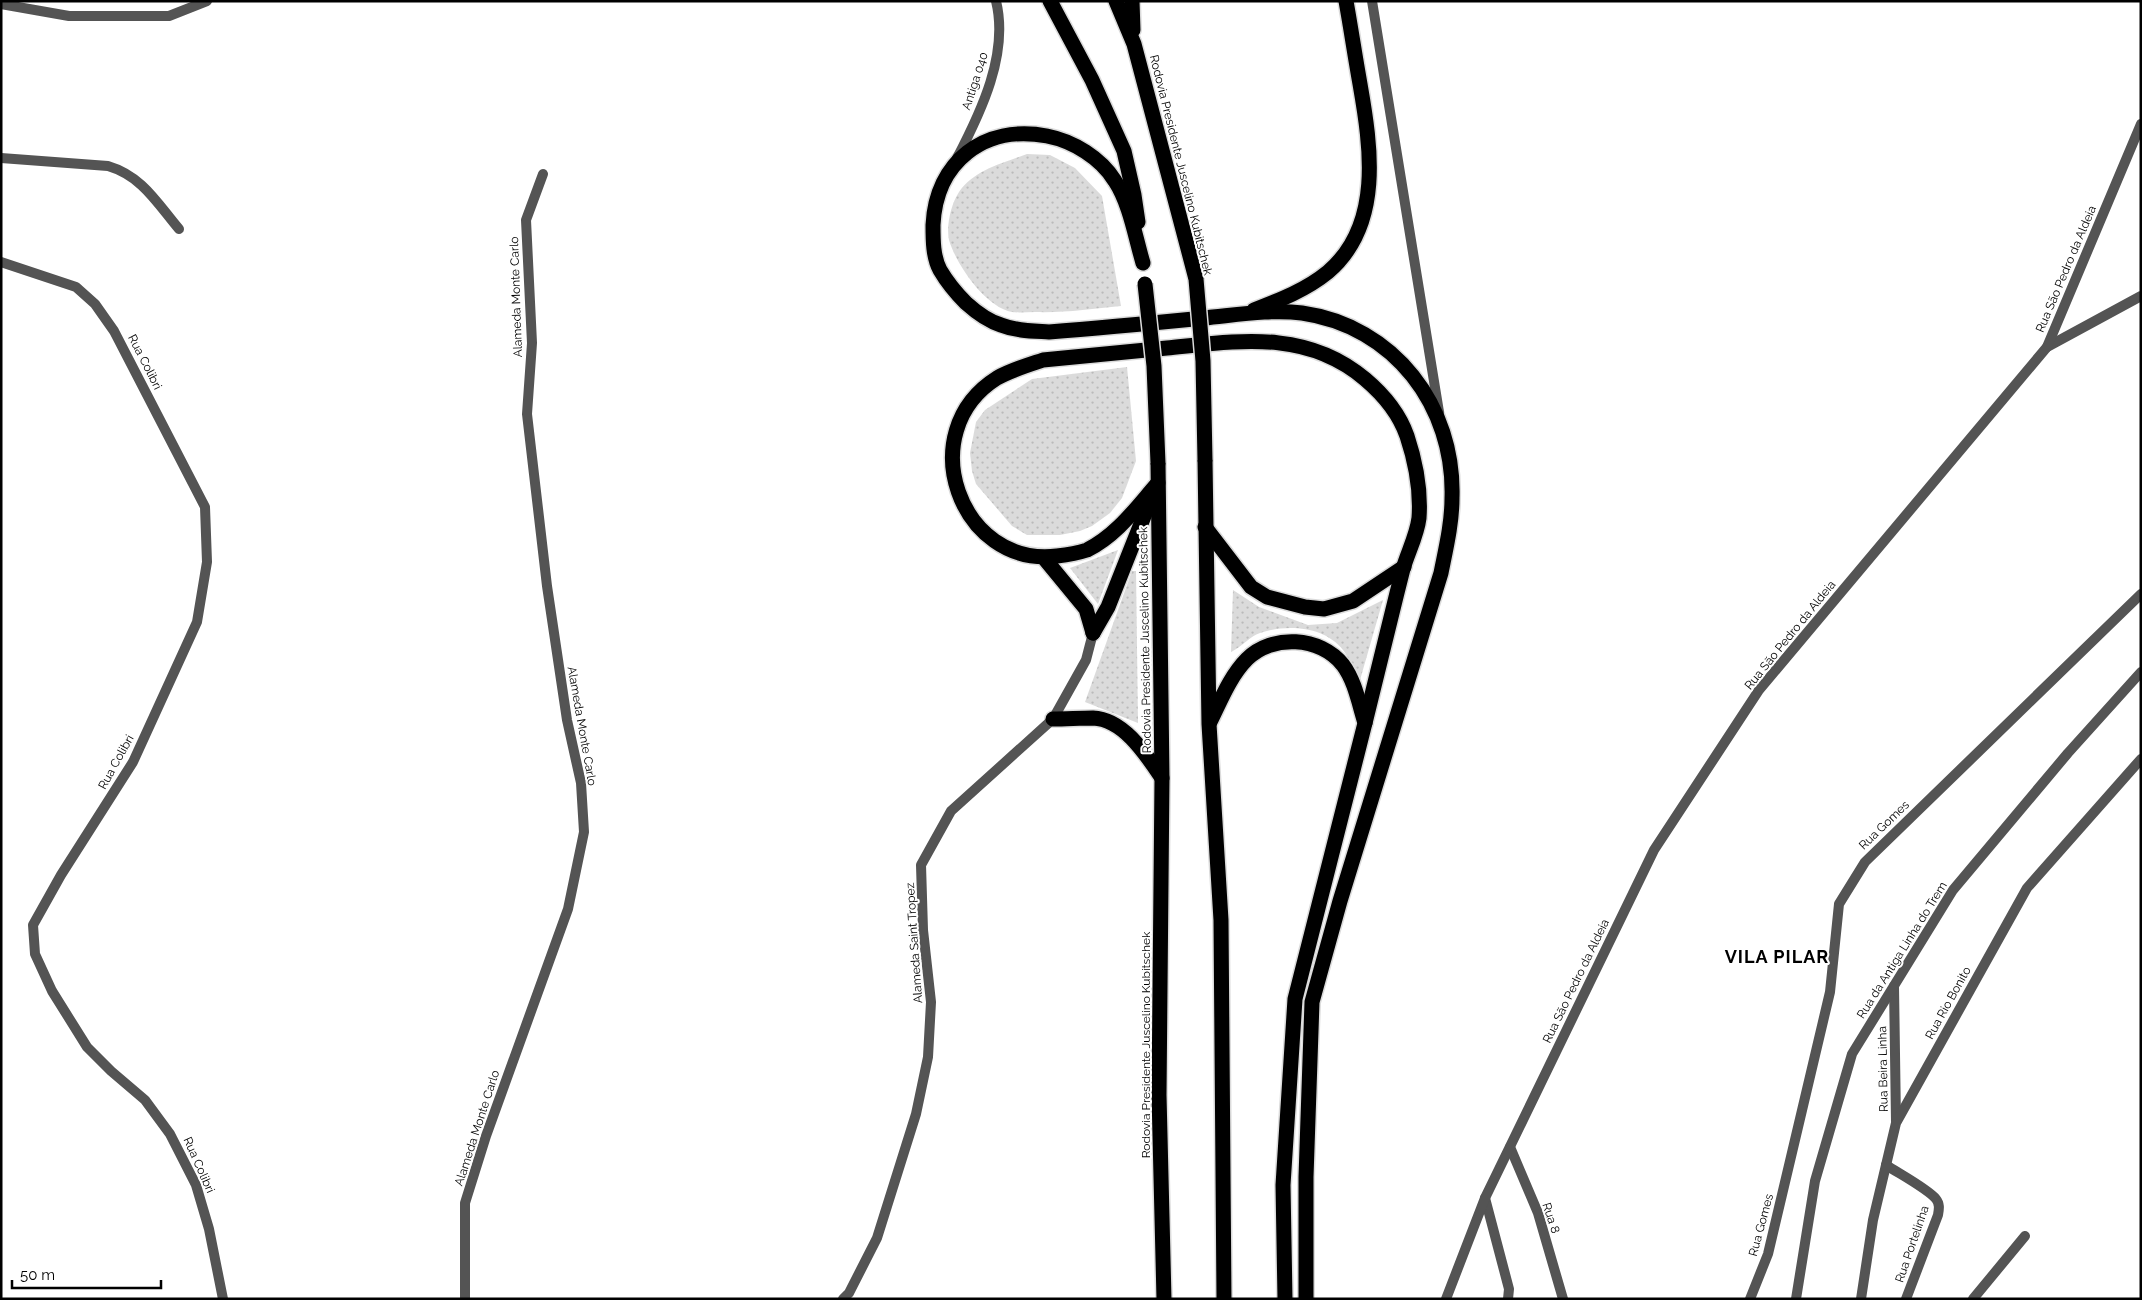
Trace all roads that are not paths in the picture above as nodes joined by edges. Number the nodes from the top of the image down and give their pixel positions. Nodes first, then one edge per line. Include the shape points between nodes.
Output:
1 (208, 1) edge
2 (996, 1) edge
3 (1050, 1) edge
4 (1116, 1) edge
5 (1132, 1) edge
6 (1346, 1) edge
7 (1372, 1) edge
8 (1, 4) edge
9 (1134, 44) junction
10 (2141, 124) edge
11 (1, 158) edge
12 (954, 164) junction
13 (543, 174) dead end
14 (179, 229) dead end
15 (1, 262) edge
16 (1143, 263) junction
17 (2141, 296) edge
18 (1243, 314) junction
19 (2047, 347) junction
20 (1443, 433) junction
21 (1158, 483) junction
22 (1206, 527) junction
23 (1044, 558) junction
24 (1404, 567) junction
25 (2141, 594) edge
26 (1093, 633) junction
27 (2141, 672) edge
28 (1053, 719) junction
29 (1365, 723) junction
30 (1209, 724) junction
31 (2141, 759) edge
32 (1162, 778) junction
33 (1894, 985) junction
34 (1896, 1123) junction
35 (1510, 1147) junction
36 (1886, 1165) junction
37 (1485, 1198) junction
38 (2025, 1236) dead end
39 (223, 1299) edge
40 (465, 1299) edge
41 (843, 1299) edge
42 (1164, 1299) edge
43 (1224, 1299) edge
44 (1285, 1299) edge
45 (1306, 1299) edge
46 (1446, 1299) edge
47 (1508, 1299) edge
48 (1562, 1299) edge
49 (1750, 1299) edge
50 (1796, 1299) edge
51 (1861, 1299) edge
52 (1906, 1299) edge
53 (1973, 1299) edge

1 - 8 street via 169,16 69,16
2 - 12 street, Antiga 040 via 1000,28 998,53 971,132
3 - 16 highway, Rodovia Presidente Juscelino Kubitschek via 1092,80 1124,151
4 - 9 highway, Rodovia Presidente Juscelino Kubitschek
5 - 9 highway
6 - 18 highway via 1370,149 1363,218 1348,249 1327,273 1296,293
7 - 20 street
9 - 22 highway, Rodovia Presidente Juscelino Kubitschek, bridge via 1196,279 1202,361
10 - 19 street, Rua São Pedro da Aldeia
11 - 14 street via 108,166 120,170 131,175 148,191
12 - 16 highway via 977,146 1020,134 1056,138 1084,151 1096,159 1115,181
12 - 18 highway via 937,195 933,236 936,256 940,269 958,295 1001,326 1049,332
13 - 40 street, Alameda Monte Carlo via 526,220 532,343 527,414 548,595 567,720 581,783 584,832 568,909 465,1203
15 - 39 street, Rua Colibri via 76,287 95,304 114,330 205,507 207,562 197,622 133,762 33,925 35,954 52,992 87,1047 145,1100 170,1134 196,1185 209,1229
16 - 21 highway, Rodovia Presidente Juscelino Kubitschek, bridge via 1154,366
17 - 19 street
18 - 20 highway via 1302,313 1361,331 1388,349 1412,374 1430,402
19 - 35 street, Rua São Pedro da Aldeia via 1759,690 1654,850
20 - 45 highway via 1452,498 1450,533 1441,573 1312,1002
21 - 23 highway via 1105,539 1085,550
21 - 26 highway via 1108,608
21 - 32 highway, Rodovia Presidente Juscelino Kubitschek
22 - 24 highway via 1251,587 1267,597 1305,608 1324,609 1353,601
22 - 30 highway, Rodovia Presidente Juscelino Kubitschek
23 - 24 highway via 1022,554 985,533 972,518 958,490 952,466 954,438 959,423 974,400 996,379 1043,360 1251,340 1288,343 1325,354 1359,374 1390,404 1403,425 1417,474 1420,505
23 - 26 highway via 1086,609
24 - 29 highway
25 - 49 street, Rua Gomes via 1864,862 1839,904 1830,992 1768,1254
26 - 28 street, Alameda Saint Tropez via 1086,660
27 - 33 street, Rua da Antiga Linha do Trem via 2068,752 1953,890
28 - 32 highway via 1094,718 1108,722 1126,733 1142,749
28 - 41 street, Alameda Saint Tropez via 951,811 921,865 923,930 931,1002 928,1057 916,1114 877,1238
29 - 30 highway via 1348,674 1334,656 1318,646 1284,642 1264,647 1245,661
29 - 44 highway via 1295,1000 1283,1185
30 - 43 highway, Rodovia Presidente Juscelino Kubitschek via 1221,920
31 - 34 street, Rua Rio Bonito via 2027,888
32 - 42 highway, Rodovia Presidente Juscelino Kubitschek via 1158,1095
33 - 34 street, Rua Beira Linha
33 - 50 street, Rua da Antiga Linha do Trem via 1852,1054 1815,1181
34 - 36 street, Rua Rio Bonito
35 - 37 street, Rua São Pedro da Aldeia
35 - 48 street, Rua 8 via 1538,1213
36 - 51 street, Rua Rio Bonito via 1873,1220
36 - 52 street, Rua Portelinha via 1936,1199 1939,1206
37 - 46 street, Rua São Pedro da Aldeia
37 - 47 street via 1509,1289
38 - 53 street

